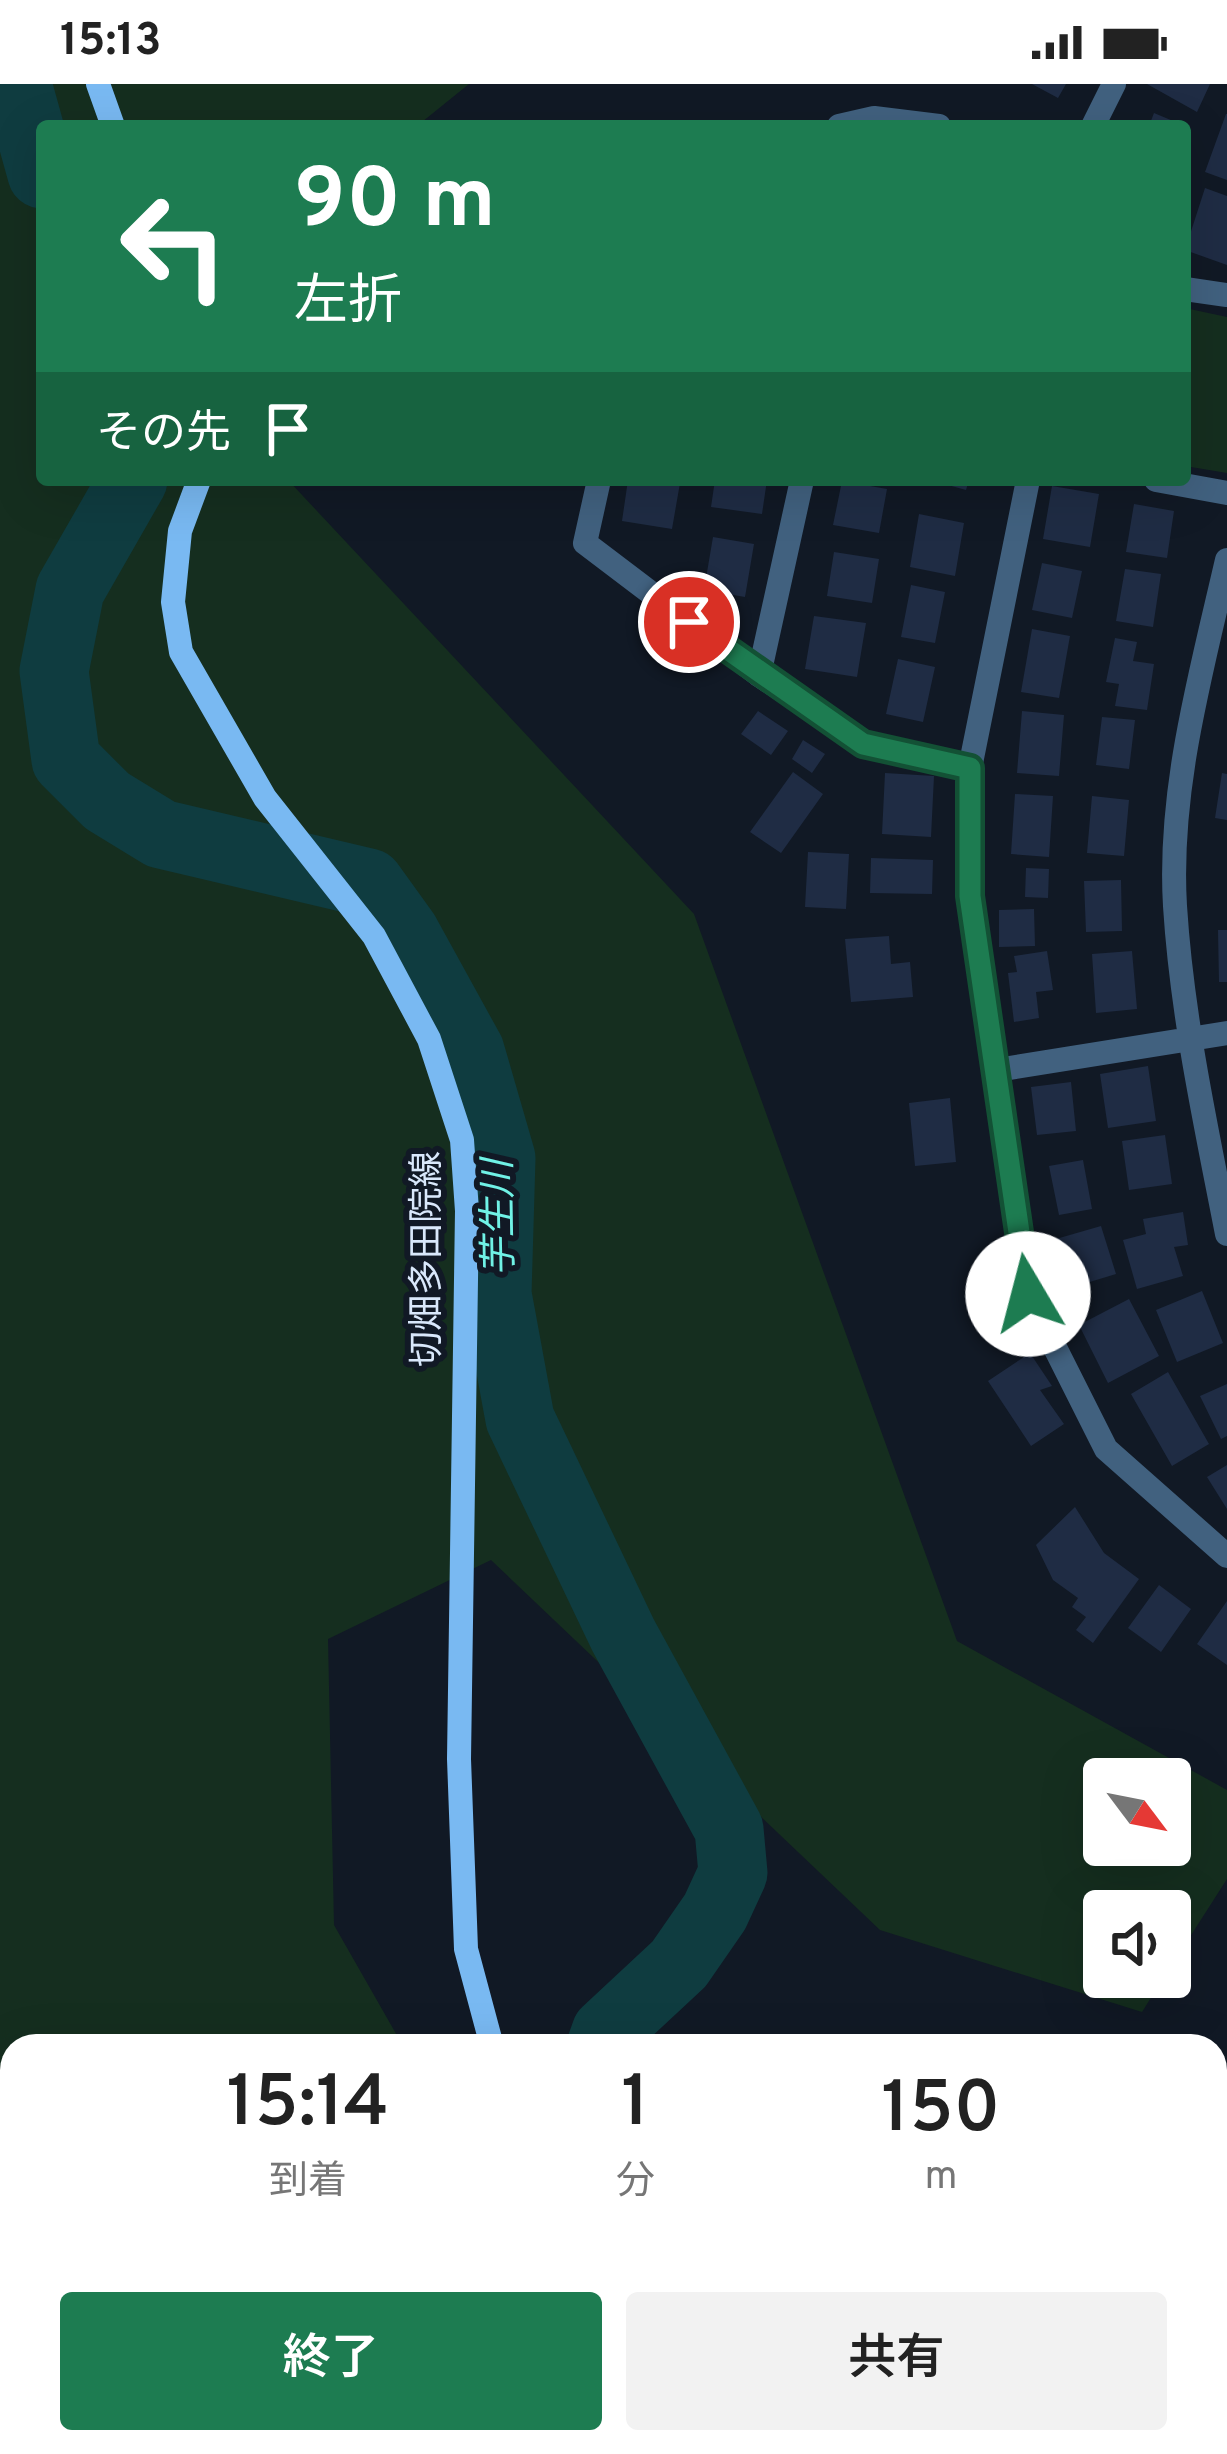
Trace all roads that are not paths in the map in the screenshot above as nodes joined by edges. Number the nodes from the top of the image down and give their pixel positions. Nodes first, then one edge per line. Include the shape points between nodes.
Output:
1 (98, 84) edge
2 (1114, 84) edge
3 (111, 120) edge
4 (1096, 120) edge
5 (1191, 290) edge
6 (1227, 295) edge
7 (197, 486) edge
8 (597, 486) edge
9 (801, 486) edge
10 (1027, 486) edge
11 (1189, 486) edge
12 (1227, 493) edge
13 (1227, 560) edge
14 (759, 675) junction
15 (970, 768) junction
16 (1227, 1034) edge
17 (1190, 1040) junction
18 (997, 1070) junction
19 (1227, 1234) edge
20 (1227, 1556) edge
21 (489, 2034) edge

1 - 3 main road
2 - 4 street
5 - 6 street
7 - 21 main road, 切畑多田院線 via 180,531 173,602 181,652 265,798 374,936 429,1040 462,1140 459,1759 466,1948
8 - 14 street via 585,543
9 - 14 street
10 - 15 street
11 - 12 street
13 - 17 street via 1185,744 1175,902
14 - 15 street via 863,744
15 - 18 street via 970,896
16 - 17 street
17 - 18 street
17 - 19 street
18 - 20 street via 1028,1294 1106,1449

